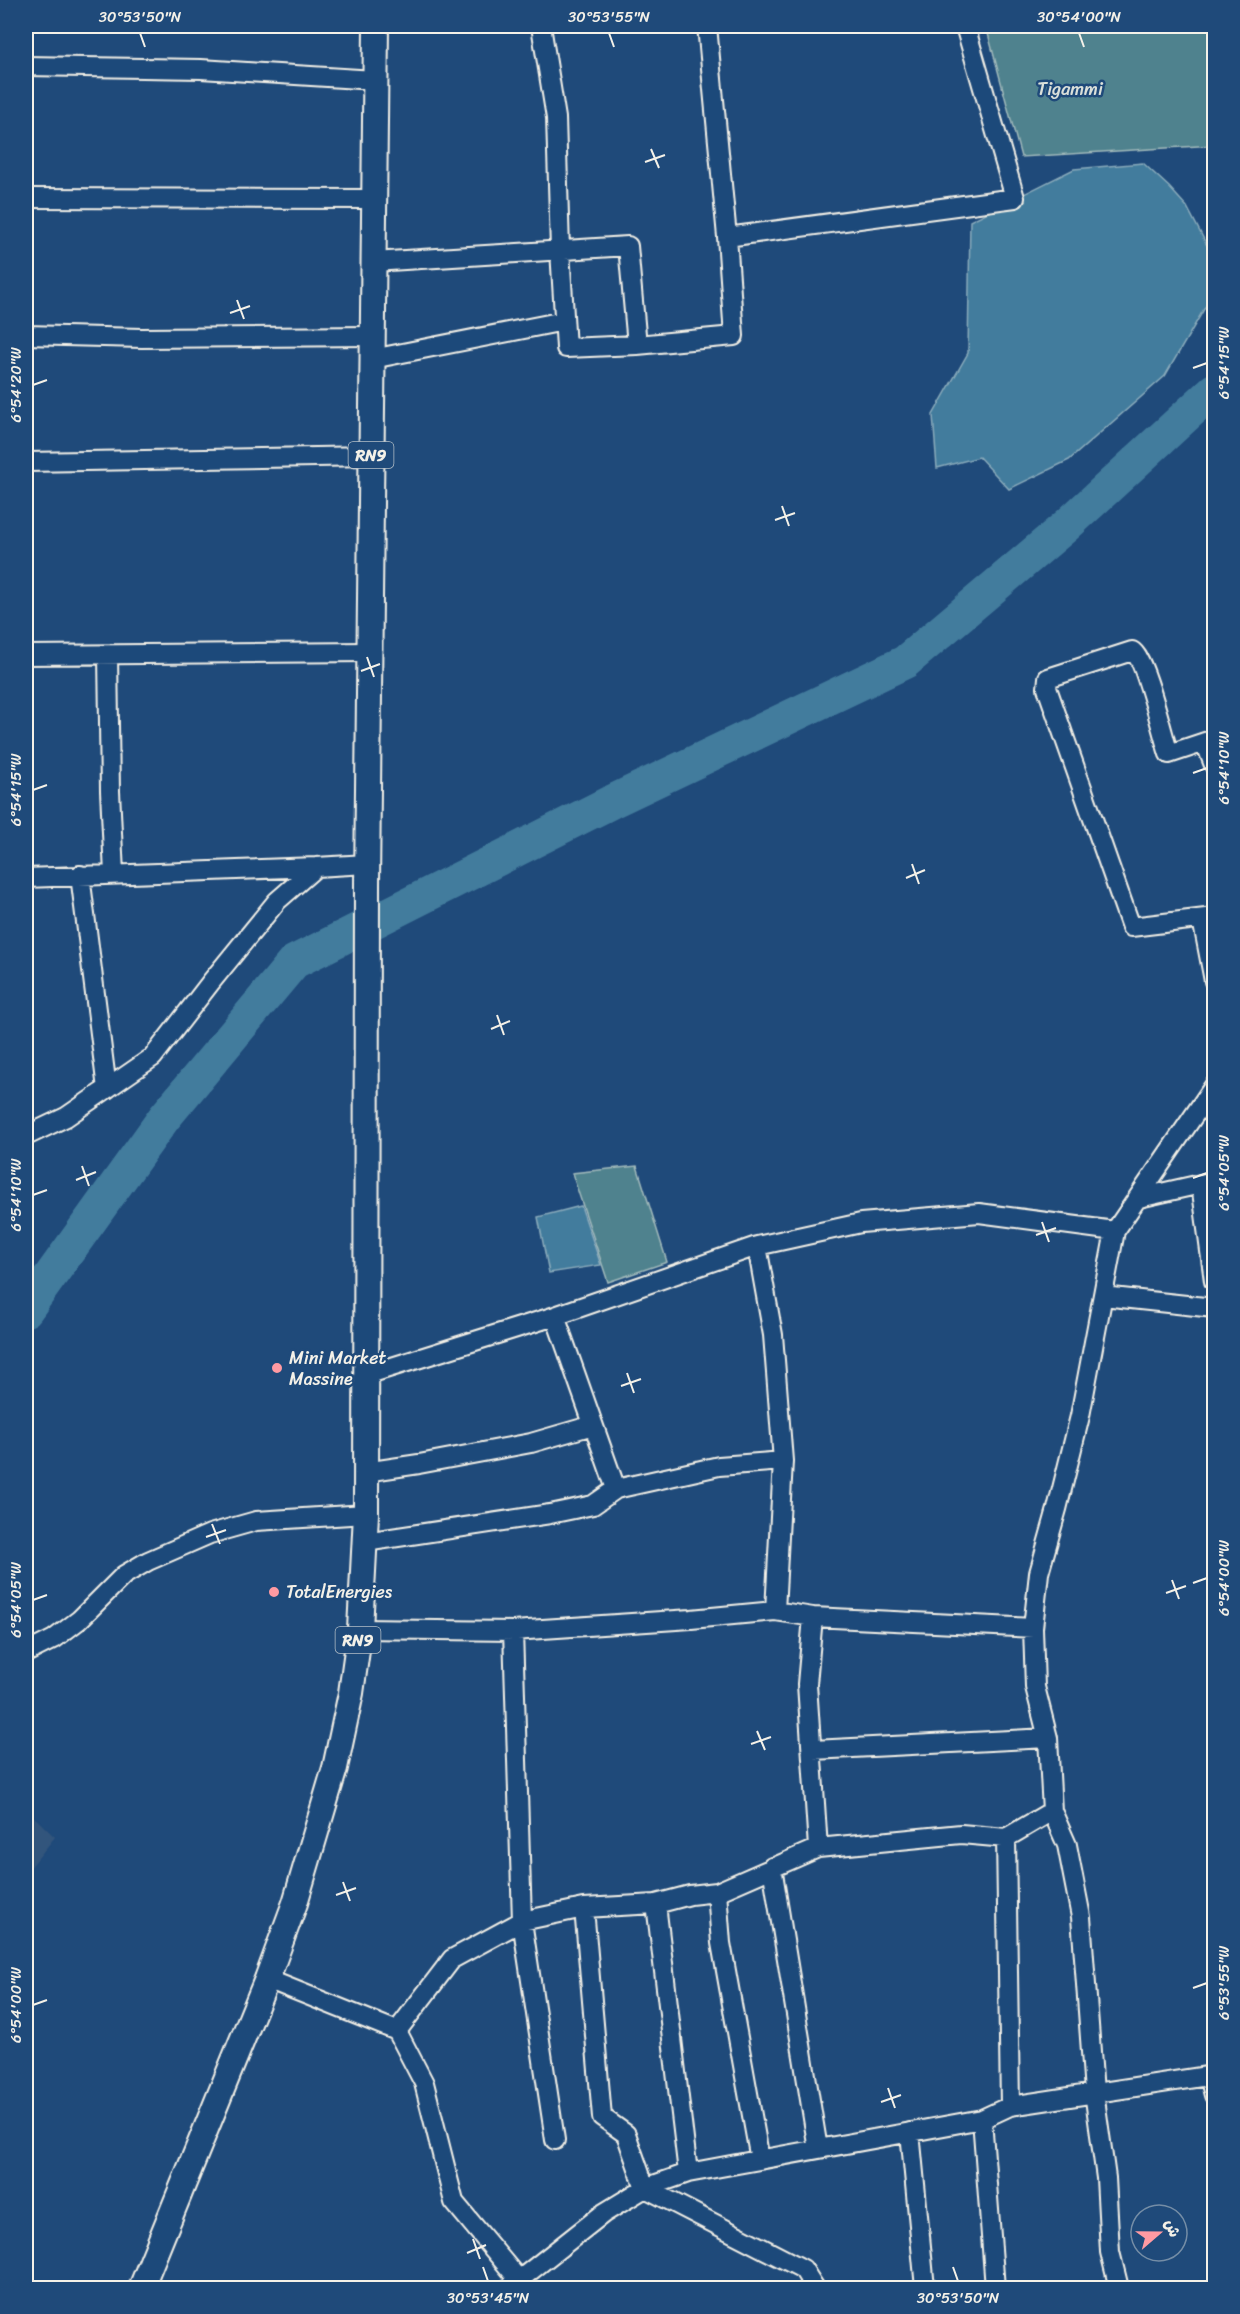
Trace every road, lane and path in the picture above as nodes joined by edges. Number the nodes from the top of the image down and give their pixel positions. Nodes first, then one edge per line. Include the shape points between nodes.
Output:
1 (376, 26) edge
2 (540, 26) edge
3 (707, 26) edge
4 (965, 26) edge
5 (26, 66) edge
6 (375, 80) junction
7 (26, 198) edge
8 (374, 199) junction
9 (727, 237) junction
10 (560, 250) junction
11 (373, 262) junction
12 (564, 321) junction
13 (26, 336) edge
14 (637, 345) junction
15 (372, 348) junction
16 (371, 456) junction
17 (26, 462) edge
18 (369, 652) junction
19 (26, 655) edge
20 (108, 655) junction
21 (1210, 741) edge
22 (1215, 765) edge
23 (316, 867) junction
24 (114, 874) junction
25 (367, 874) junction
26 (80, 875) junction
27 (26, 878) edge
28 (1208, 918) edge
29 (1215, 981) edge
30 (1215, 1086) edge
31 (107, 1089) junction
32 (26, 1137) edge
33 (1208, 1182) edge
34 (1139, 1198) junction
35 (1115, 1231) junction
36 (757, 1246) junction
37 (1215, 1281) edge
38 (1103, 1296) junction
39 (1215, 1308) edge
40 (555, 1316) junction
41 (366, 1375) junction
42 (593, 1425) junction
43 (783, 1461) junction
44 (365, 1472) junction
45 (616, 1489) junction
46 (366, 1515) junction
47 (365, 1542) junction
48 (776, 1611) junction
49 (813, 1617) junction
50 (1033, 1628) junction
51 (360, 1629) junction
52 (513, 1631) junction
53 (26, 1653) edge
54 (1048, 1738) junction
55 (813, 1750) junction
56 (1052, 1810) junction
57 (1006, 1838) junction
58 (818, 1848) junction
59 (772, 1867) junction
60 (717, 1892) junction
61 (656, 1904) junction
62 (584, 1908) junction
63 (522, 1921) junction
64 (267, 1979) junction
65 (397, 2031) junction
66 (1212, 2075) edge
67 (1094, 2091) junction
68 (1215, 2095) edge
69 (1010, 2106) junction
70 (982, 2119) junction
71 (910, 2132) junction
72 (555, 2140) dead end
73 (818, 2149) junction
74 (760, 2160) junction
75 (688, 2173) junction
76 (645, 2188) junction
77 (514, 2284) edge
78 (141, 2289) edge
79 (815, 2289) edge
80 (925, 2289) edge
81 (995, 2289) edge
82 (1119, 2289) edge

1 - 6 main road, RN9
2 - 10 street via 556,118
3 - 9 street
4 - 9 street via 1015,198
5 - 6 street via 201,69
6 - 8 main road, RN9
7 - 8 street
8 - 11 main road, RN9
9 - 14 street via 734,336
10 - 11 street
10 - 12 street
10 - 14 street via 628,246
11 - 15 main road, RN9
12 - 14 street via 566,348
12 - 15 street
13 - 15 street
15 - 16 main road, RN9
16 - 17 street
16 - 18 main road, RN9
18 - 20 street
18 - 25 main road, RN9
19 - 20 street
20 - 24 street
21 - 22 street
21 - 28 street via 1168,754 1145,672 1139,656 1132,651 1048,678 1047,688 1131,927
23 - 24 street
23 - 25 street
23 - 31 street via 277,901 153,1057
24 - 26 street
25 - 41 main road, RN9
26 - 27 street
26 - 31 street
28 - 29 street
30 - 34 street
31 - 32 street via 66,1117
33 - 34 street
33 - 37 street
34 - 35 street
35 - 36 street via 979,1213 861,1223
35 - 38 street
36 - 40 street
36 - 43 street via 773,1335
38 - 39 street
38 - 50 street via 1080,1416 1039,1573
40 - 41 street
40 - 42 street
41 - 44 main road, RN9
42 - 44 street via 531,1443
42 - 45 street
43 - 45 street via 719,1466
43 - 48 street
44 - 46 main road, RN9
45 - 47 street via 593,1505
46 - 47 main road, RN9
46 - 53 street via 256,1521 210,1534 124,1575 79,1620
47 - 51 main road, RN9
48 - 49 street
48 - 52 street
49 - 50 street
49 - 55 street via 807,1684
50 - 54 street via 1035,1687
51 - 52 street
51 - 64 main road, RN9 via 334,1768 295,1904
52 - 63 street
54 - 55 street
54 - 56 street
55 - 58 street
56 - 57 street
56 - 67 street via 1067,1845 1081,1917
57 - 58 street via 961,1834
57 - 69 street
58 - 59 street
59 - 60 street
59 - 73 street
60 - 61 street
60 - 74 street via 721,1943
61 - 62 street
61 - 75 street
62 - 63 street
62 - 76 street via 602,2117 626,2134
63 - 65 street via 452,1959
63 - 72 street
64 - 65 street
64 - 78 main road, RN9
65 - 77 street via 424,2083 454,2202
66 - 67 street
66 - 68 street
67 - 69 street
67 - 82 street via 1106,2178 1110,2252
69 - 70 street
70 - 71 street
70 - 81 street
71 - 73 street
71 - 80 street
73 - 74 street
74 - 75 street
75 - 76 street
76 - 77 street via 604,2213
76 - 79 street via 803,2269

